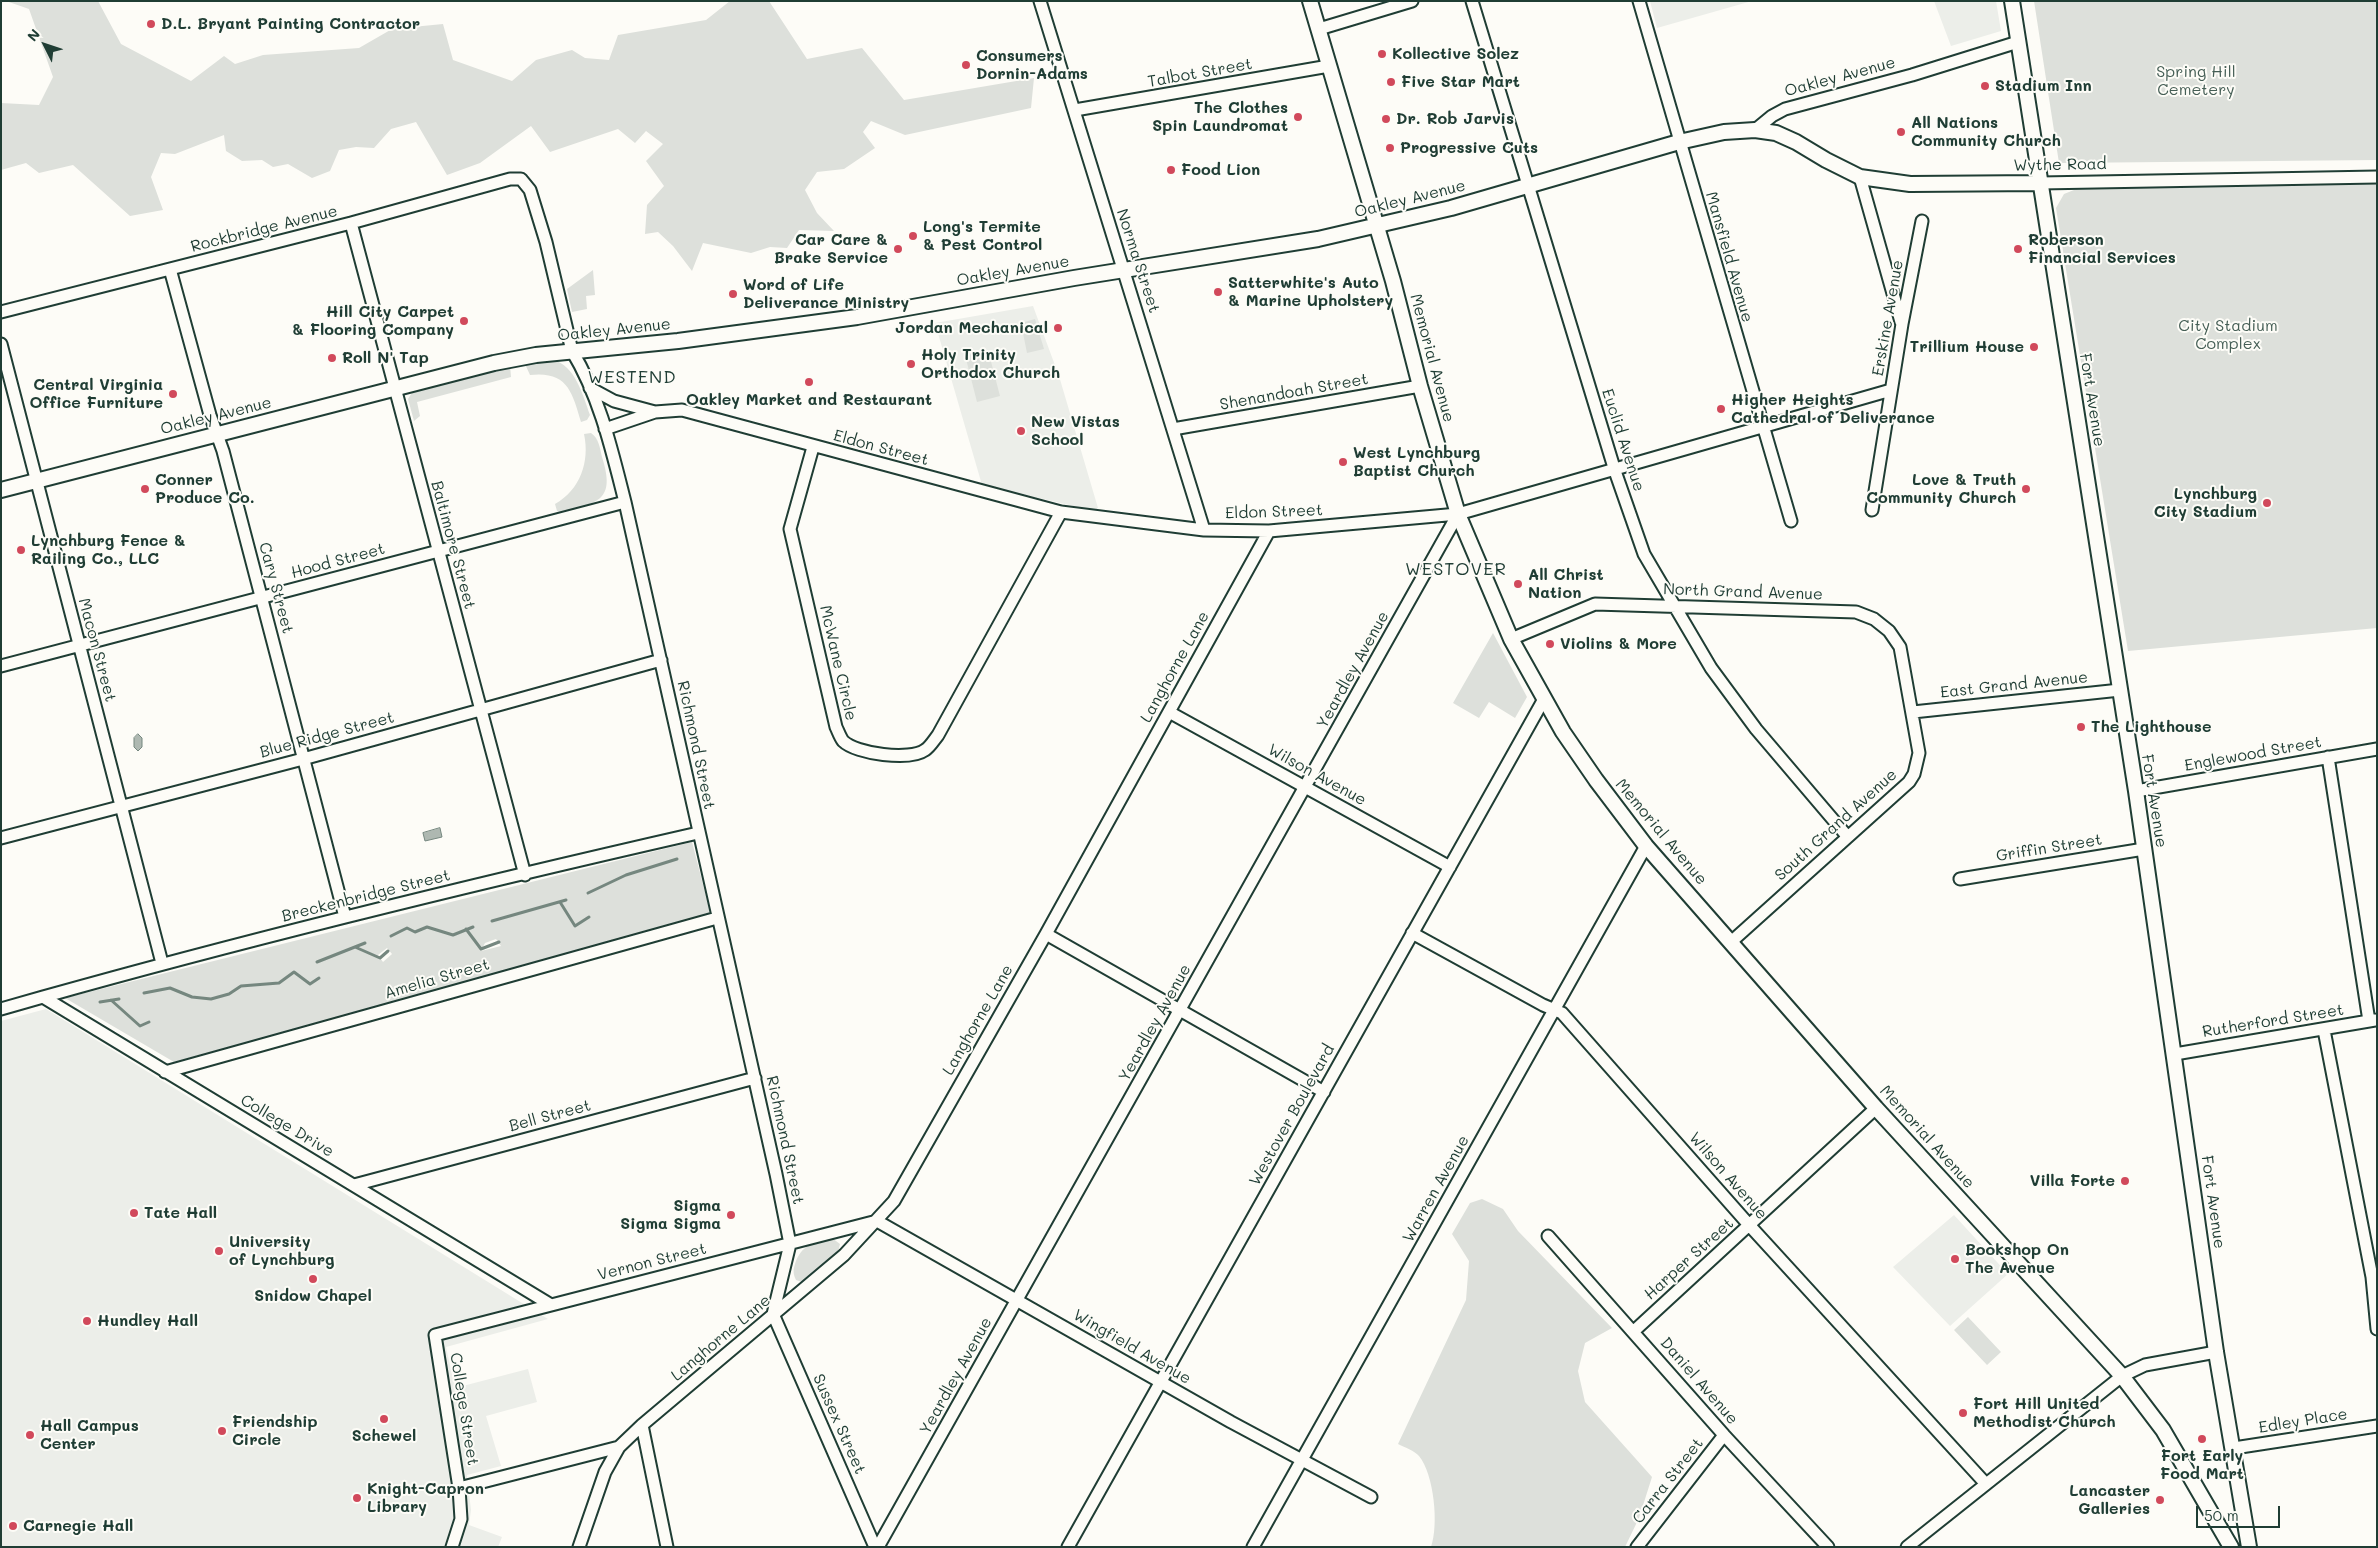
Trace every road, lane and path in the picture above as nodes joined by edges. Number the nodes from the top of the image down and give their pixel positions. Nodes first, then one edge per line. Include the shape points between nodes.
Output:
1 (1040, 1) edge
2 (1310, 1) edge
3 (1412, 1) edge
4 (1472, 1) edge
5 (1639, 1) edge
6 (2012, 1) edge
7 (1319, 29) junction
8 (2018, 42) junction
9 (1329, 66) junction
10 (1075, 110) junction
11 (1755, 130) junction
12 (1679, 142) junction
13 (1860, 177) junction
14 (2377, 177) edge
15 (2040, 183) junction
16 (1528, 185) junction
17 (530, 190) joint
18 (1922, 221) dead end
19 (351, 223) junction
20 (1377, 226) junction
21 (170, 269) junction
22 (1123, 270) junction
23 (1, 312) edge
24 (1902, 324) junction
25 (1, 344) edge
26 (572, 351) junction
27 (1420, 386) junction
28 (394, 388) junction
29 (590, 388) junction
30 (1891, 390) junction
31 (655, 412) junction
32 (1762, 428) junction
33 (605, 429) junction
34 (1173, 429) junction
35 (216, 433) junction
36 (813, 447) junction
37 (1615, 471) junction
38 (36, 481) junction
39 (1, 490) edge
40 (625, 502) junction
41 (1872, 510) dead end
42 (1061, 512) junction
43 (1458, 514) junction
44 (1791, 521) dead end
45 (1204, 530) junction
46 (1269, 531) junction
47 (438, 552) junction
48 (261, 597) junction
49 (1673, 605) junction
50 (1511, 639) junction
51 (79, 645) junction
52 (661, 660) junction
53 (1, 666) edge
54 (2120, 690) junction
55 (1544, 699) junction
56 (480, 710) junction
57 (1169, 712) junction
58 (1912, 712) junction
59 (2377, 749) edge
60 (2328, 757) junction
61 (303, 759) junction
62 (1306, 787) junction
63 (2136, 791) junction
64 (122, 806) junction
65 (698, 833) junction
66 (1847, 836) junction
67 (1, 838) edge
68 (1646, 846) junction
69 (2144, 849) junction
70 (1450, 867) junction
71 (525, 875) junction
72 (1960, 879) dead end
73 (345, 917) junction
74 (717, 918) junction
75 (1412, 933) junction
76 (1046, 934) junction
77 (1731, 942) junction
78 (162, 963) junction
79 (43, 997) junction
80 (1, 1009) edge
81 (1181, 1010) junction
82 (1555, 1010) junction
83 (2373, 1020) edge
84 (2324, 1030) junction
85 (2175, 1054) junction
86 (165, 1072) junction
87 (755, 1078) junction
88 (1324, 1092) junction
89 (1876, 1108) junction
90 (354, 1185) junction
91 (877, 1221) junction
92 (1750, 1226) junction
93 (1548, 1236) dead end
94 (790, 1244) junction
95 (1016, 1301) junction
96 (551, 1305) junction
97 (773, 1314) junction
98 (2377, 1329) edge
99 (1634, 1331) junction
100 (435, 1335) joint
101 (2216, 1352) junction
102 (2122, 1376) junction
103 (1160, 1382) junction
104 (642, 1425) junction
105 (2377, 1426) edge
106 (1724, 1435) junction
107 (619, 1448) junction
108 (2234, 1448) junction
109 (1302, 1461) junction
110 (1986, 1484) junction
111 (459, 1488) junction
112 (1371, 1497) dead end
113 (452, 1547) edge
114 (579, 1547) edge
115 (666, 1547) edge
116 (876, 1547) edge
117 (1068, 1547) edge
118 (1253, 1547) edge
119 (1637, 1547) edge
120 (1828, 1547) edge
121 (1907, 1547) edge
122 (2231, 1547) edge
123 (2249, 1547) edge

1 - 10 street, Norma Street
2 - 7 main road, Memorial Avenue
3 - 7 street
4 - 16 street, Euclid Avenue
5 - 12 street, Mansfield Avenue
6 - 8 main road, Fort Avenue
7 - 9 main road, Memorial Avenue
8 - 11 street, Oakley Avenue via 1912,76 1785,109
8 - 15 main road, Fort Avenue
9 - 10 street, Talbot Street
9 - 20 main road, Memorial Avenue
10 - 22 street, Norma Street
11 - 12 main road, Oakley Avenue via 1724,132
11 - 13 main road, Wythe Road via 1776,133
12 - 16 main road, Oakley Avenue
12 - 32 street, Mansfield Avenue
13 - 15 main road, Wythe Road via 1910,184
13 - 24 street
14 - 15 street, Wythe Road
15 - 54 main road, Fort Avenue
16 - 20 main road, Oakley Avenue
16 - 37 street, Euclid Avenue
17 - 19 street, Rockbridge Avenue via 521,179 510,180
17 - 26 street, Richmond Street
18 - 24 street, Erskine Avenue
19 - 21 street, Rockbridge Avenue
19 - 28 street, Baltimore Street
20 - 22 main road, Oakley Avenue via 1318,239
20 - 27 main road, Memorial Avenue
21 - 23 street, Rockbridge Avenue
21 - 35 street, Cary Street
22 - 26 main road, Oakley Avenue via 858,317 678,342
22 - 34 street, Norma Street
24 - 30 street, Erskine Avenue
25 - 38 street, Macon Street
26 - 28 main road, Oakley Avenue via 500,362
26 - 29 street, Richmond Street
27 - 34 street, Shenandoah Street
27 - 43 main road, Memorial Avenue
28 - 35 main road, Oakley Avenue
28 - 47 street, Baltimore Street
29 - 31 street, Eldon Street via 614,400
29 - 33 street, Richmond Street
30 - 32 street, Eldon Street
30 - 41 street, Erskine Avenue
31 - 33 street, Eldon Street
31 - 36 street, Eldon Street via 682,410
32 - 37 street, Eldon Street
32 - 44 street, Mansfield Avenue
33 - 40 street, Richmond Street
34 - 45 street, Norma Street
35 - 38 main road, Oakley Avenue
35 - 48 street, Cary Street
36 - 42 street, Eldon Street
36 - 42 street, McWane Circle via 790,529 836,727 843,741 860,750 909,756 925,750 938,736
37 - 43 street, Eldon Street
37 - 49 street, Euclid Avenue via 1644,554
38 - 39 main road, Oakley Avenue
38 - 51 street, Macon Street
40 - 47 street, Hood Street
40 - 52 street, Richmond Street
42 - 45 street, Eldon Street
43 - 46 street, Eldon Street
43 - 50 main road, Memorial Avenue
43 - 62 street, Yeardley Avenue
45 - 46 street, Eldon Street
46 - 57 street, Langhorne Lane
47 - 48 street, Hood Street
47 - 56 street, Baltimore Street
48 - 51 street, Hood Street
48 - 61 street, Cary Street
49 - 50 street, North Grand Avenue via 1595,604
49 - 58 street, North Grand Avenue via 1856,612 1874,619 1890,631 1900,647
49 - 66 street, Euclid Avenue via 1711,668 1756,729
50 - 55 main road, Memorial Avenue
51 - 53 street, Hood Street
51 - 64 street, Macon Street
52 - 56 street, Blue Ridge Street
52 - 65 street, Richmond Street
54 - 58 street, East Grand Avenue
54 - 63 main road, Fort Avenue
55 - 68 main road, Memorial Avenue via 1596,780
55 - 70 street, Westover Boulevard
56 - 61 street, Blue Ridge Street
56 - 71 street, Baltimore Street
57 - 62 street, Wilson Avenue
57 - 76 street, Langhorne Lane
58 - 66 street, South Grand Avenue via 1919,752 1914,774
59 - 60 street, Englewood Street
60 - 63 street, Englewood Street
60 - 83 street
61 - 64 street, Blue Ridge Street
61 - 73 street, Cary Street
62 - 70 street, Wilson Avenue
62 - 81 street, Yeardley Avenue
63 - 69 main road, Fort Avenue
64 - 67 street, Blue Ridge Street
64 - 78 street, Macon Street
65 - 71 street, Breckenbridge Street
65 - 74 street, Richmond Street
66 - 77 street, South Grand Avenue
68 - 77 main road, Memorial Avenue
68 - 82 street, Warren Avenue
69 - 72 street, Griffin Street
69 - 85 main road, Fort Avenue
70 - 75 street, Westover Boulevard
71 - 73 street, Breckenbridge Street
73 - 78 street, Breckenbridge Street
74 - 86 street, Amelia Street
74 - 87 street, Richmond Street
75 - 82 street, Wilson Avenue
75 - 88 street, Westover Boulevard
76 - 81 street
76 - 91 street, Langhorne Lane via 894,1201
77 - 89 main road, Memorial Avenue
78 - 79 street, Breckenbridge Street
79 - 80 street
79 - 86 street, College Drive
81 - 88 street
81 - 95 street, Yeardley Avenue
82 - 92 street, Wilson Avenue via 1562,1013
82 - 109 street, Warren Avenue
83 - 84 street, Rutherford Street
84 - 85 street, Rutherford Street
84 - 98 street via 2372,1277
85 - 101 main road, Fort Avenue
86 - 90 street, College Drive
87 - 90 street, Bell Street
87 - 94 street, Richmond Street
88 - 103 street, Westover Boulevard
89 - 92 street, Harper Street
89 - 102 main road, Memorial Avenue
90 - 96 street, College Drive
91 - 94 street, Vernon Street
91 - 95 street, Wingfield Avenue
91 - 97 street, Langhorne Lane via 844,1255
92 - 99 street, Harper Street
92 - 110 street, Wilson Avenue
93 - 99 street, Daniel Avenue
94 - 96 street, Vernon Street
94 - 97 street, Richmond Street
95 - 103 street, Wingfield Avenue
95 - 116 street, Yeardley Avenue
96 - 100 street, Vernon Street
97 - 104 street, Langhorne Lane
97 - 116 street, Sussex Street
99 - 106 street, Daniel Avenue
100 - 111 street, College Street
101 - 102 street via 2145,1365
101 - 108 main road, Fort Avenue
102 - 110 street
102 - 122 main road, Memorial Avenue via 2163,1430
103 - 109 street, Wingfield Avenue
103 - 117 street, Westover Boulevard
104 - 107 street, Langhorne Lane
104 - 115 street
105 - 108 street, Edley Place
106 - 119 street, Carra Street
106 - 120 street, Daniel Avenue
107 - 111 street
107 - 114 street, Langhorne Lane via 605,1472
108 - 123 main road, Fort Avenue
109 - 112 street, Wingfield Avenue
109 - 118 street, Warren Avenue
110 - 121 street
111 - 113 street, College Street via 461,1519

